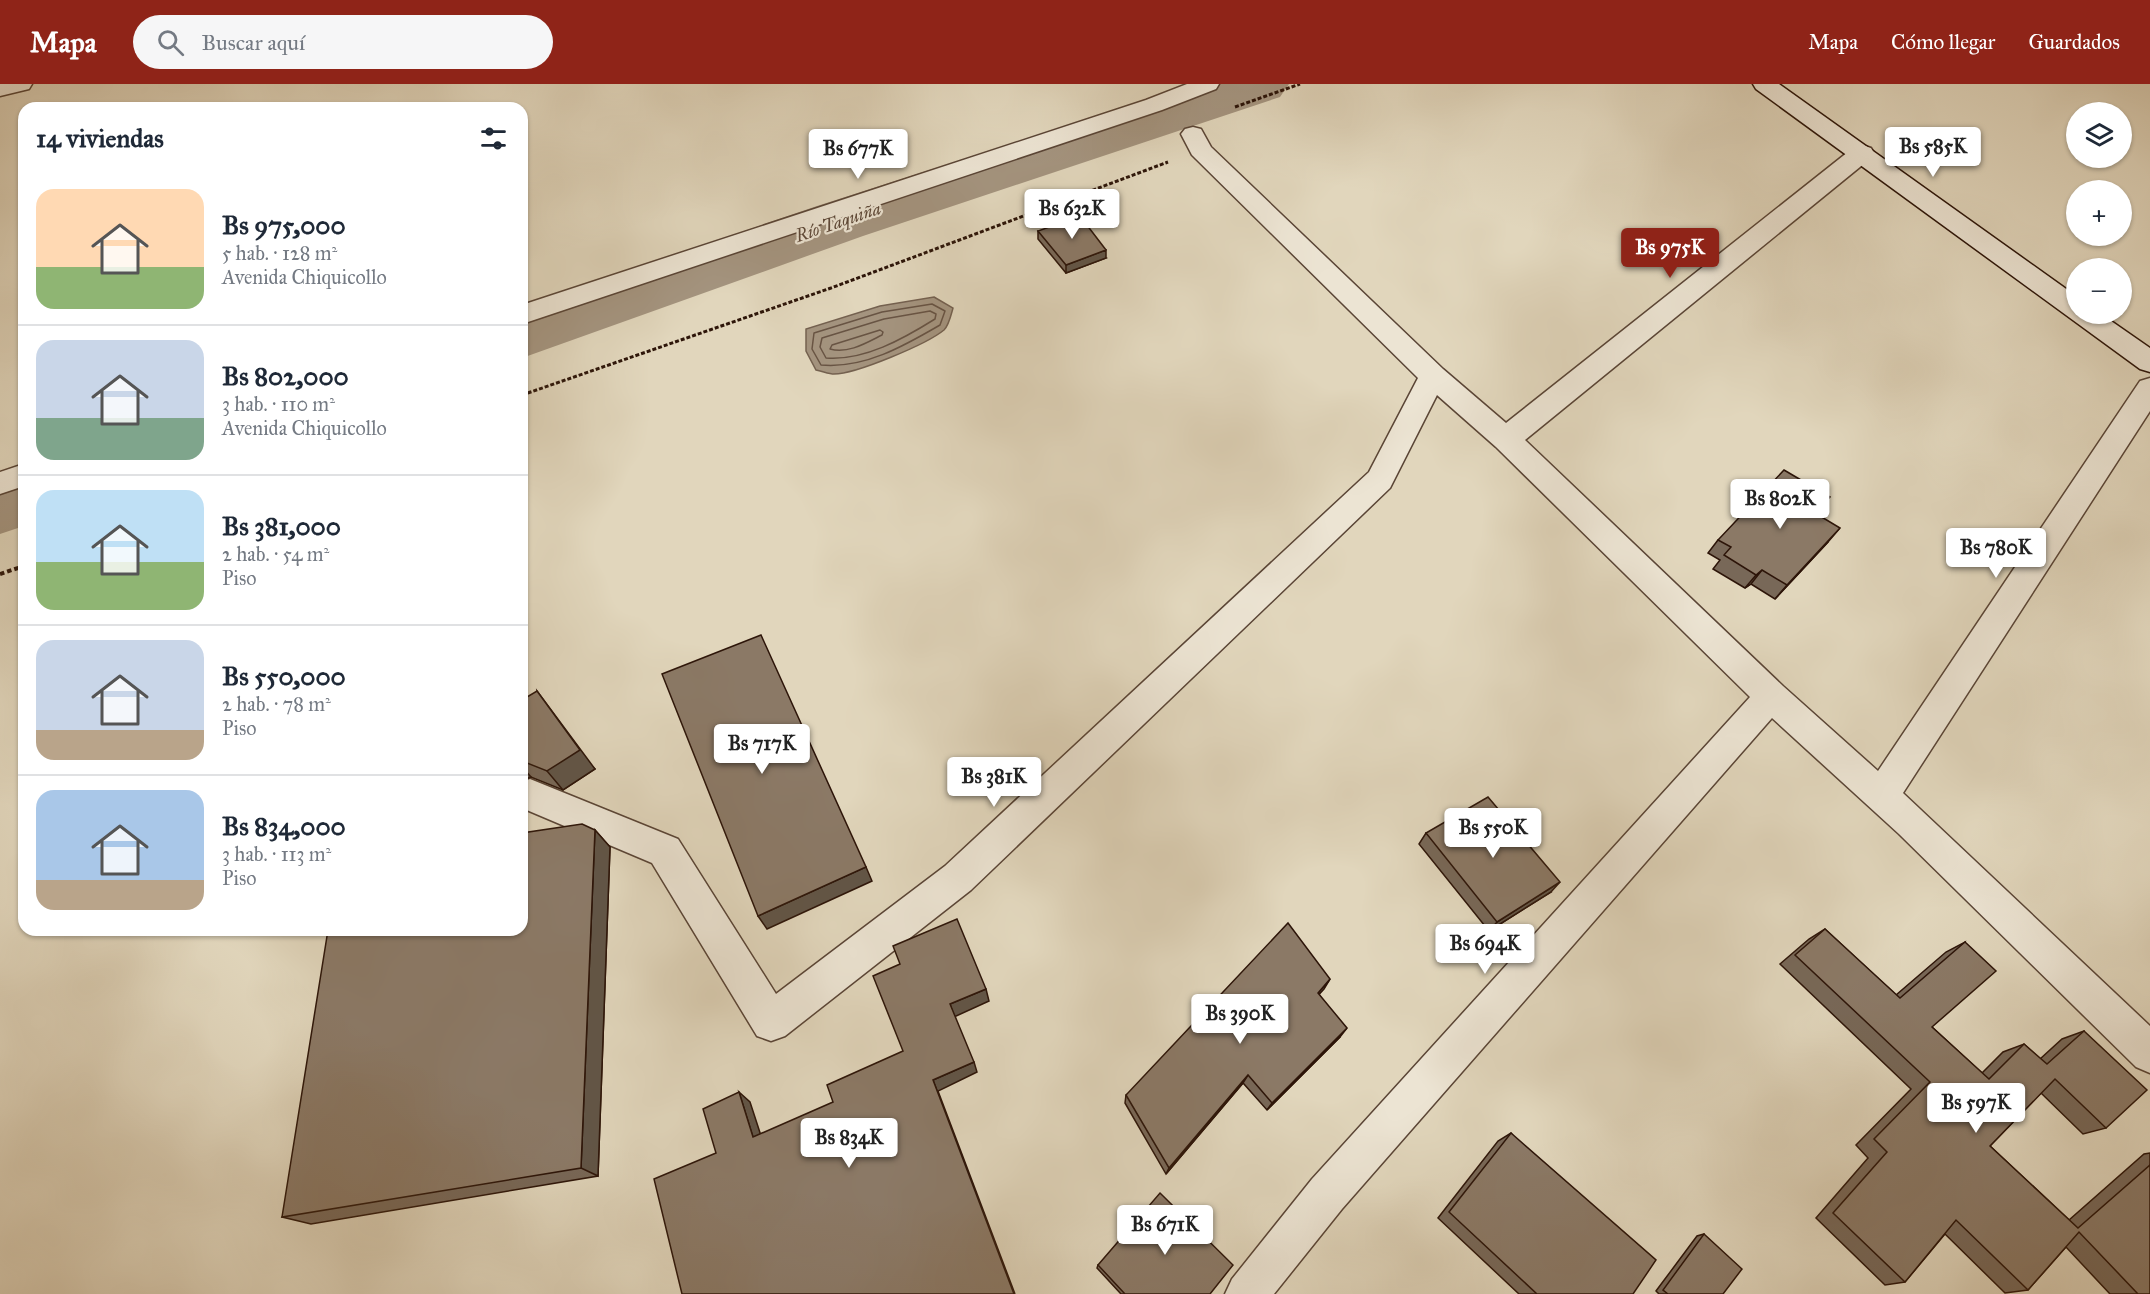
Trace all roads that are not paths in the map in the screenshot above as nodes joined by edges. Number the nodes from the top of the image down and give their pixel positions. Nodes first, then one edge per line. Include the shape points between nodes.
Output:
1 (21, 84) edge
2 (1208, 84) edge
3 (1764, 84) edge
4 (0, 89) edge
5 (1150, 94) edge
6 (1196, 142) road end
7 (1862, 153) junction
8 (2066, 302) edge
9 (528, 313) edge
10 (2097, 324) edge
11 (2150, 362) edge
12 (1433, 376) junction
13 (2150, 388) edge
14 (1506, 439) junction
15 (18, 477) edge
16 (0, 483) edge
17 (1771, 696) junction
18 (530, 795) edge
19 (1881, 796) junction
20 (2150, 1053) edge
21 (1247, 1294) edge

1 - 4 street
2 - 5 street
3 - 7 street
5 - 9 street
6 - 12 street
7 - 8 street
7 - 14 street
10 - 11 street
12 - 14 street
12 - 18 street via 1380,480 958,878 771,1022 665,851
13 - 19 street
14 - 17 street
15 - 16 street
17 - 19 street
17 - 21 street via 1327,1194
19 - 20 street

